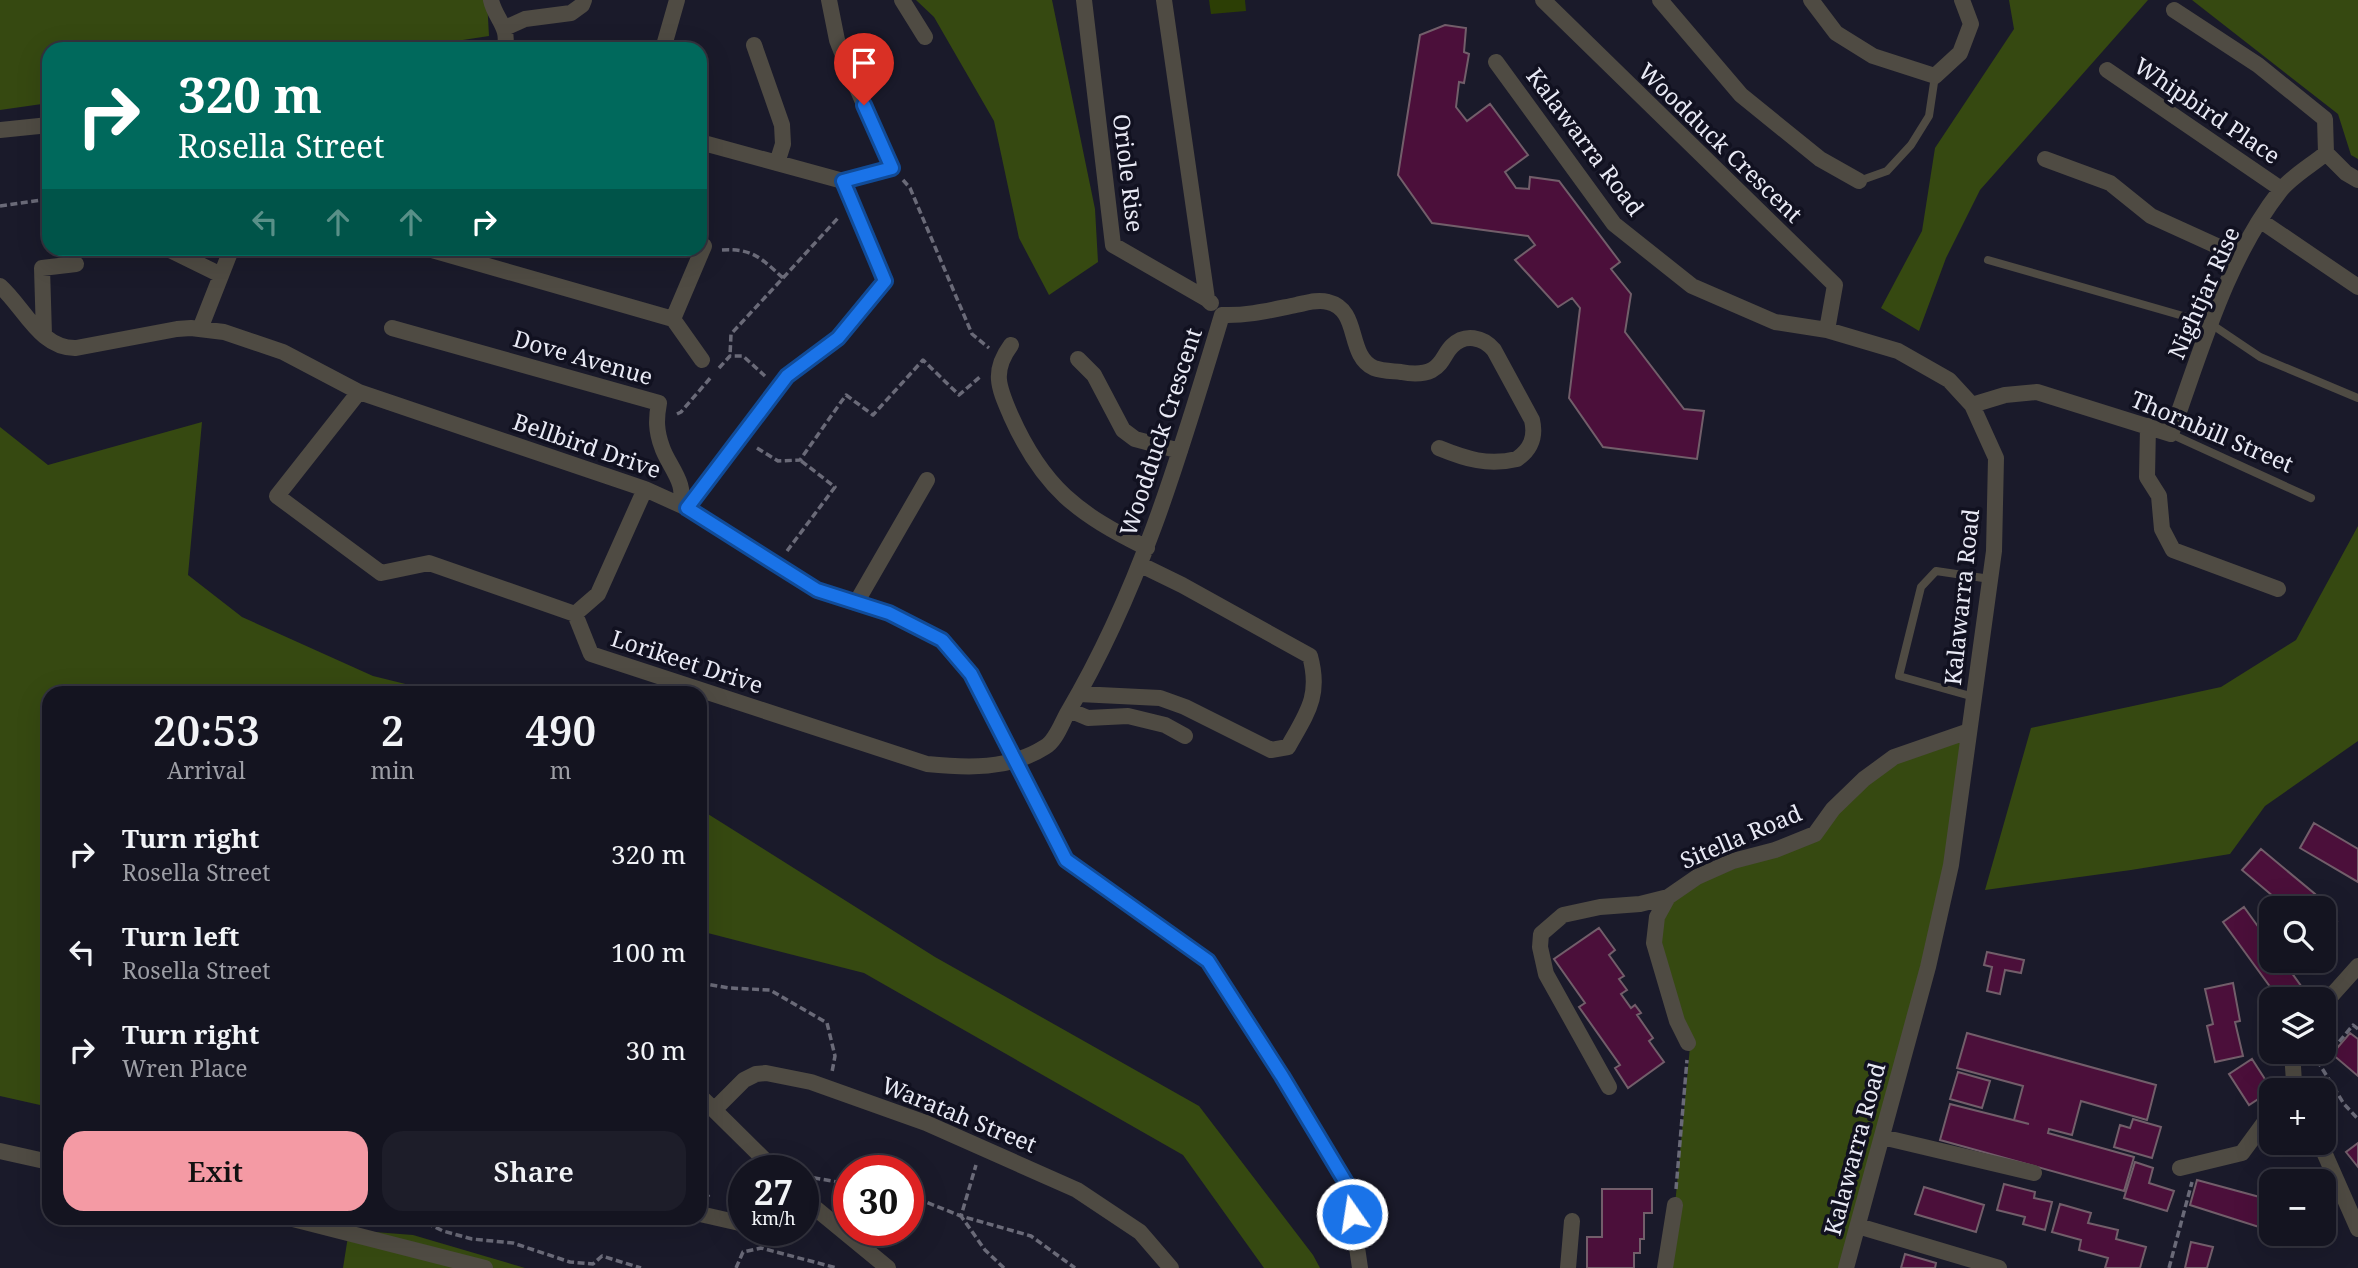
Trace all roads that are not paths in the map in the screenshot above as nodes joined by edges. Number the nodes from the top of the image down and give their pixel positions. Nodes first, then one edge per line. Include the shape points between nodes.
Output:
1 (491, 0) edge
2 (584, 0) edge
3 (677, 0) edge
4 (829, 0) edge
5 (902, 0) edge
6 (1084, 0) edge
7 (1164, 0) edge
8 (1543, 0) edge
9 (1660, 0) edge
10 (1811, 0) edge
11 (1962, 0) edge
12 (2174, 10) dead end
13 (505, 28) junction
14 (925, 37) dead end
15 (506, 42) edge
16 (665, 42) edge
17 (754, 45) dead end
18 (1496, 62) dead end
19 (2107, 70) dead end
20 (1935, 76) junction
21 (42, 126) edge
22 (0, 130) edge
23 (707, 144) edge
24 (2326, 153) junction
25 (2045, 159) dead end
26 (777, 163) junction
27 (2358, 180) edge
28 (843, 181) junction
29 (1859, 181) joint
30 (2281, 189) junction
31 (2261, 221) junction
32 (182, 256) edge
33 (230, 256) edge
34 (453, 256) edge
35 (698, 256) edge
36 (2239, 256) junction
37 (1988, 260) dead end
38 (76, 264) dead end
39 (221, 275) junction
40 (0, 286) edge
41 (2358, 287) edge
42 (1207, 299) junction
43 (1222, 315) junction
44 (673, 319) junction
45 (2211, 324) junction
46 (392, 328) dead end
47 (200, 329) junction
48 (1827, 330) junction
49 (44, 335) junction
50 (1006, 352) road end
51 (1079, 359) dead end
52 (702, 360) dead end
53 (359, 392) junction
54 (2358, 398) edge
55 (1972, 405) junction
56 (2148, 426) junction
57 (2171, 434) junction
58 (1439, 448) dead end
59 (1180, 451) junction
60 (927, 480) dead end
61 (645, 489) junction
62 (2311, 498) dead end
63 (682, 506) junction
64 (1147, 548) junction
65 (1141, 565) junction
66 (1990, 579) junction
67 (2278, 589) dead end
68 (856, 603) junction
69 (575, 614) junction
70 (687, 686) edge
71 (707, 693) edge
72 (1079, 694) junction
73 (1974, 697) junction
74 (1069, 710) junction
75 (1969, 731) junction
76 (1185, 736) dead end
77 (1017, 761) junction
78 (1668, 897) junction
79 (2358, 966) edge
80 (2336, 991) edge
81 (1688, 1043) road end
82 (1609, 1087) dead end
83 (707, 1103) edge
84 (715, 1110) junction
85 (2259, 1130) edge
86 (1882, 1137) junction
87 (0, 1151) edge
88 (760, 1155) edge
89 (2325, 1155) edge
90 (42, 1160) edge
91 (2180, 1168) dead end
92 (2034, 1173) dead end
93 (1675, 1205) road end
94 (819, 1215) edge
95 (707, 1216) edge
96 (728, 1220) edge
97 (1572, 1221) dead end
98 (316, 1225) edge
99 (1858, 1226) junction
100 (2358, 1229) edge
101 (485, 1268) edge
102 (888, 1268) edge
103 (1171, 1268) edge
104 (1360, 1268) edge
105 (1568, 1268) edge
106 (1665, 1268) edge
107 (1846, 1268) edge
108 (1999, 1268) edge

1 - 13 street
2 - 13 street via 571,13 525,19
3 - 16 street
4 - 28 street via 837,40 892,168
5 - 14 street
6 - 42 street, Oriole Rise via 1112,245
7 - 42 street, Woodduck Crescent
8 - 48 street, Woodduck Crescent via 1835,285
9 - 29 street via 1741,95 1820,159
10 - 20 street via 1836,33 1873,56
11 - 20 street via 1971,24 1960,54
12 - 24 street via 2258,65 2325,119
13 - 15 street
17 - 26 street via 782,125
18 - 48 street, Kalawarra Road via 1614,224 1633,240 1692,286 1775,322
19 - 30 street, Whipbird Place
20 - 29 lane via 1929,116 1911,145 1887,172
21 - 22 street
23 - 26 street
24 - 27 street
24 - 30 street, Nightjar Rise
25 - 36 street via 2110,183 2151,216
26 - 28 street
28 - 63 street via 885,281 838,338 787,376
30 - 31 street, Nightjar Rise
31 - 36 street, Nightjar Rise
31 - 41 street
32 - 39 street
33 - 39 street
34 - 44 street
35 - 44 street
36 - 45 street, Nightjar Rise
37 - 45 lane
38 - 49 street via 42,268
39 - 47 street
40 - 49 street, Bellbird Drive
42 - 43 street, Woodduck Crescent
43 - 58 street via 1330,302 1349,318 1360,355 1367,363 1376,369 1416,374 1432,370 1462,339 1485,342 1494,350 1532,420 1532,443 1517,459 1491,463
43 - 59 street, Woodduck Crescent
44 - 52 street
45 - 54 lane via 2260,357
45 - 57 street, Nightjar Rise
46 - 63 street, Dove Avenue via 659,403 655,422 682,490
47 - 49 street, Bellbird Drive via 72,348 61,347
47 - 53 street, Bellbird Drive via 276,349
48 - 55 street, Kalawarra Road via 1898,351 1949,380
50 - 64 street via 1000,390 1032,458 1071,503
51 - 59 street via 1094,375 1123,430 1135,439
53 - 61 street, Bellbird Drive
53 - 69 street via 277,496 381,573 429,564
55 - 56 street, Thornbill Street via 2037,392
55 - 66 street, Kalawarra Road via 1996,458
56 - 57 street, Thornbill Street
56 - 67 street via 2147,477 2159,496 2162,528 2173,550
57 - 62 lane, Thornbill Street
59 - 64 street, Woodduck Crescent
60 - 68 street
61 - 63 street, Bellbird Drive
61 - 69 street via 598,594
63 - 68 street, Bellbird Drive via 817,590
64 - 65 street, Woodduck Crescent
65 - 72 street, Woodduck Crescent
65 - 72 street via 1310,656 1314,695 1303,720 1288,747 1270,750 1160,698
66 - 73 street, Kalawarra Road
66 - 73 lane via 1936,571 1928,579 1921,587 1899,676
68 - 77 street, Bellbird Drive via 889,613 942,640 971,674
69 - 70 street, Lorikeet Drive via 591,654
71 - 77 street, Lorikeet Drive via 927,764 968,768
72 - 74 street, Woodduck Crescent
73 - 75 street, Kalawarra Road
74 - 76 street via 1088,718 1128,716 1165,725
74 - 77 street, Woodduck Crescent via 1049,746
75 - 78 street, Sitella Road via 1894,757 1833,809 1815,834 1733,861
75 - 86 street, Kalawarra Road via 1951,865
77 - 104 street, Bellbird Drive via 1066,860 1208,961 1348,1186
78 - 81 street, Sitella Road via 1657,916 1654,943
78 - 82 street, Sitella Road via 1563,915 1541,934 1546,974
79 - 80 street
83 - 84 street
84 - 88 street
84 - 103 street, Waratah Street via 744,1080 760,1073 811,1082 926,1123 1077,1190 1140,1232
85 - 91 street via 2242,1153
86 - 92 street
86 - 99 street, Kalawarra Road
87 - 90 street
89 - 100 street
93 - 106 street
94 - 102 street
95 - 96 street
97 - 105 street
98 - 101 street
99 - 107 street, Kalawarra Road
99 - 108 street

